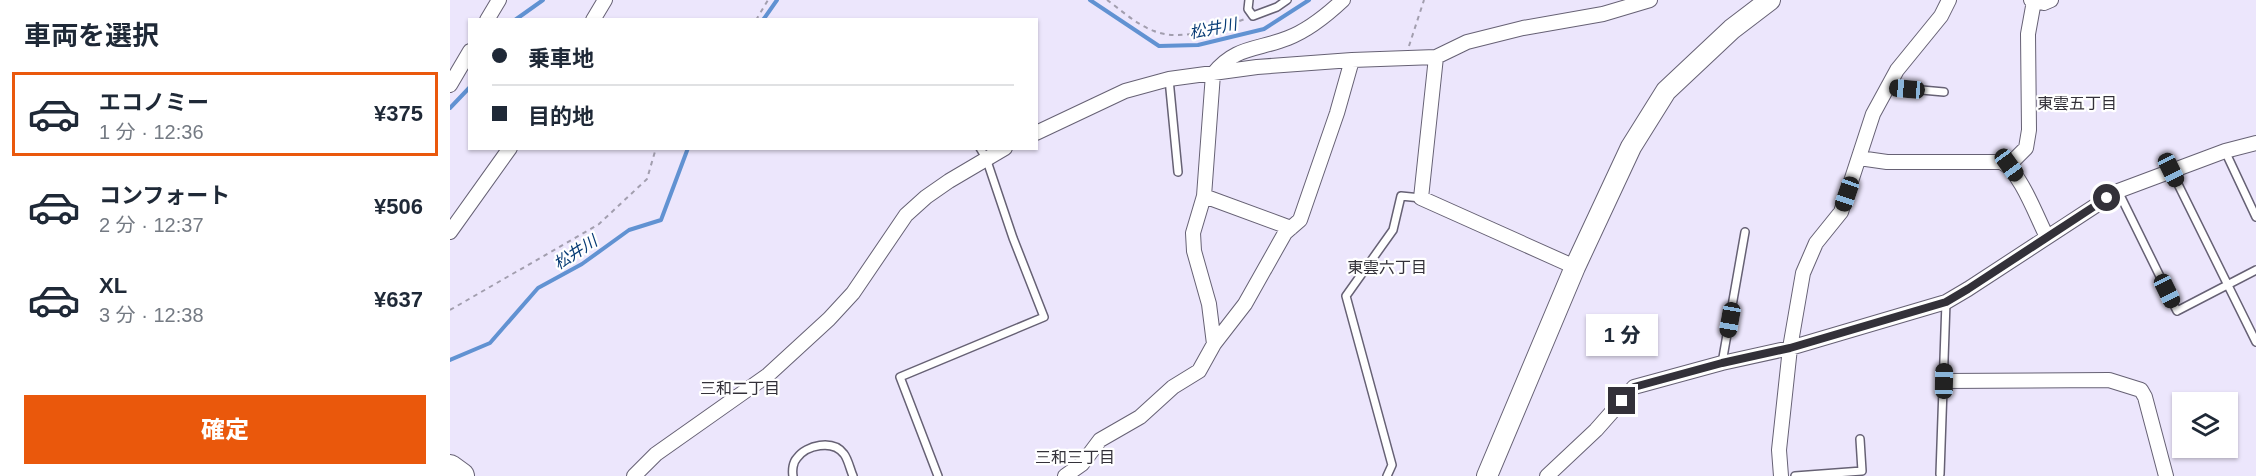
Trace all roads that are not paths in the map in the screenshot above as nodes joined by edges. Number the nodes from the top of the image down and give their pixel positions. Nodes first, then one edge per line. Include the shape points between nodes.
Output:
1 (499, 0) edge
2 (605, 0) edge
3 (1249, 0) edge
4 (1287, 0) edge
5 (1343, 0) edge
6 (1650, 0) edge
7 (1770, 0) edge
8 (1949, 0) edge
9 (2033, 0) edge
10 (2051, 0) edge
11 (489, 18) edge
12 (594, 18) edge
13 (468, 54) edge
14 (1436, 57) junction
15 (1352, 60) junction
16 (1213, 74) junction
17 (1169, 79) junction
18 (450, 85) edge
19 (1888, 87) junction
20 (1944, 92) dead end
21 (1038, 132) edge
22 (2256, 144) edge
23 (509, 150) edge
24 (2225, 151) junction
25 (983, 153) edge
26 (1859, 158) junction
27 (2009, 165) junction
28 (2171, 170) junction
29 (1178, 172) dead end
30 (2118, 191) junction
31 (1204, 196) junction
32 (1421, 198) junction
33 (2256, 217) edge
34 (1291, 228) junction
35 (450, 232) edge
36 (1746, 232) dead end
37 (2047, 237) junction
38 (1575, 267) junction
39 (2256, 270) edge
40 (2228, 284) junction
41 (1946, 302) junction
42 (2256, 342) edge
43 (1214, 344) junction
44 (1790, 348) junction
45 (1722, 363) junction
46 (1944, 381) junction
47 (1860, 440) dead end
48 (450, 468) edge
49 (1940, 474) dead end
50 (461, 476) edge
51 (634, 476) edge
52 (793, 476) edge
53 (853, 476) edge
54 (938, 476) edge
55 (1065, 476) edge
56 (1387, 476) edge
57 (1487, 476) edge
58 (1546, 476) edge
59 (1781, 476) edge
60 (1795, 476) edge
61 (2166, 476) edge

1 - 11 street
2 - 12 street
3 - 4 lane via 1248,9 1253,16
5 - 16 street via 1290,38 1243,51 1223,61
6 - 14 street via 1603,14 1467,42
7 - 38 street via 1732,29 1666,91 1632,147
8 - 19 street
9 - 10 street
9 - 27 street via 2028,34 2029,130 2026,148
13 - 18 street
14 - 15 street
14 - 32 street
15 - 16 street
15 - 34 street via 1338,113 1300,220
16 - 17 street
16 - 31 street
17 - 21 street via 1125,91
17 - 29 lane
19 - 20 lane
19 - 26 street via 1869,125
22 - 24 street
23 - 35 street
24 - 28 street
24 - 33 lane
25 - 51 street via 906,215 853,293 829,319 768,375 656,454
25 - 54 lane via 1044,317 900,377
26 - 27 street
26 - 44 street via 1841,213 1816,243 1803,273
27 - 37 street
28 - 30 street
28 - 40 lane
30 - 37 street
30 - 40 lane via 2177,312
31 - 34 street
31 - 43 street via 1193,233 1194,251 1209,304
32 - 38 street
32 - 56 lane via 1401,196 1394,230 1346,296 1392,465
34 - 43 street via 1245,303
36 - 45 lane
37 - 41 street
38 - 57 street
39 - 40 lane
40 - 42 lane
41 - 44 street
41 - 46 lane
43 - 55 street via 1199,371 1173,387 1140,417 1100,440 1082,464
44 - 45 street
44 - 59 street via 1779,450
45 - 58 street via 1634,387
46 - 49 lane
46 - 61 street via 2109,381 2141,390
47 - 60 lane via 1862,471
48 - 50 highway
52 - 53 lane via 795,459 809,448 829,445 844,453

